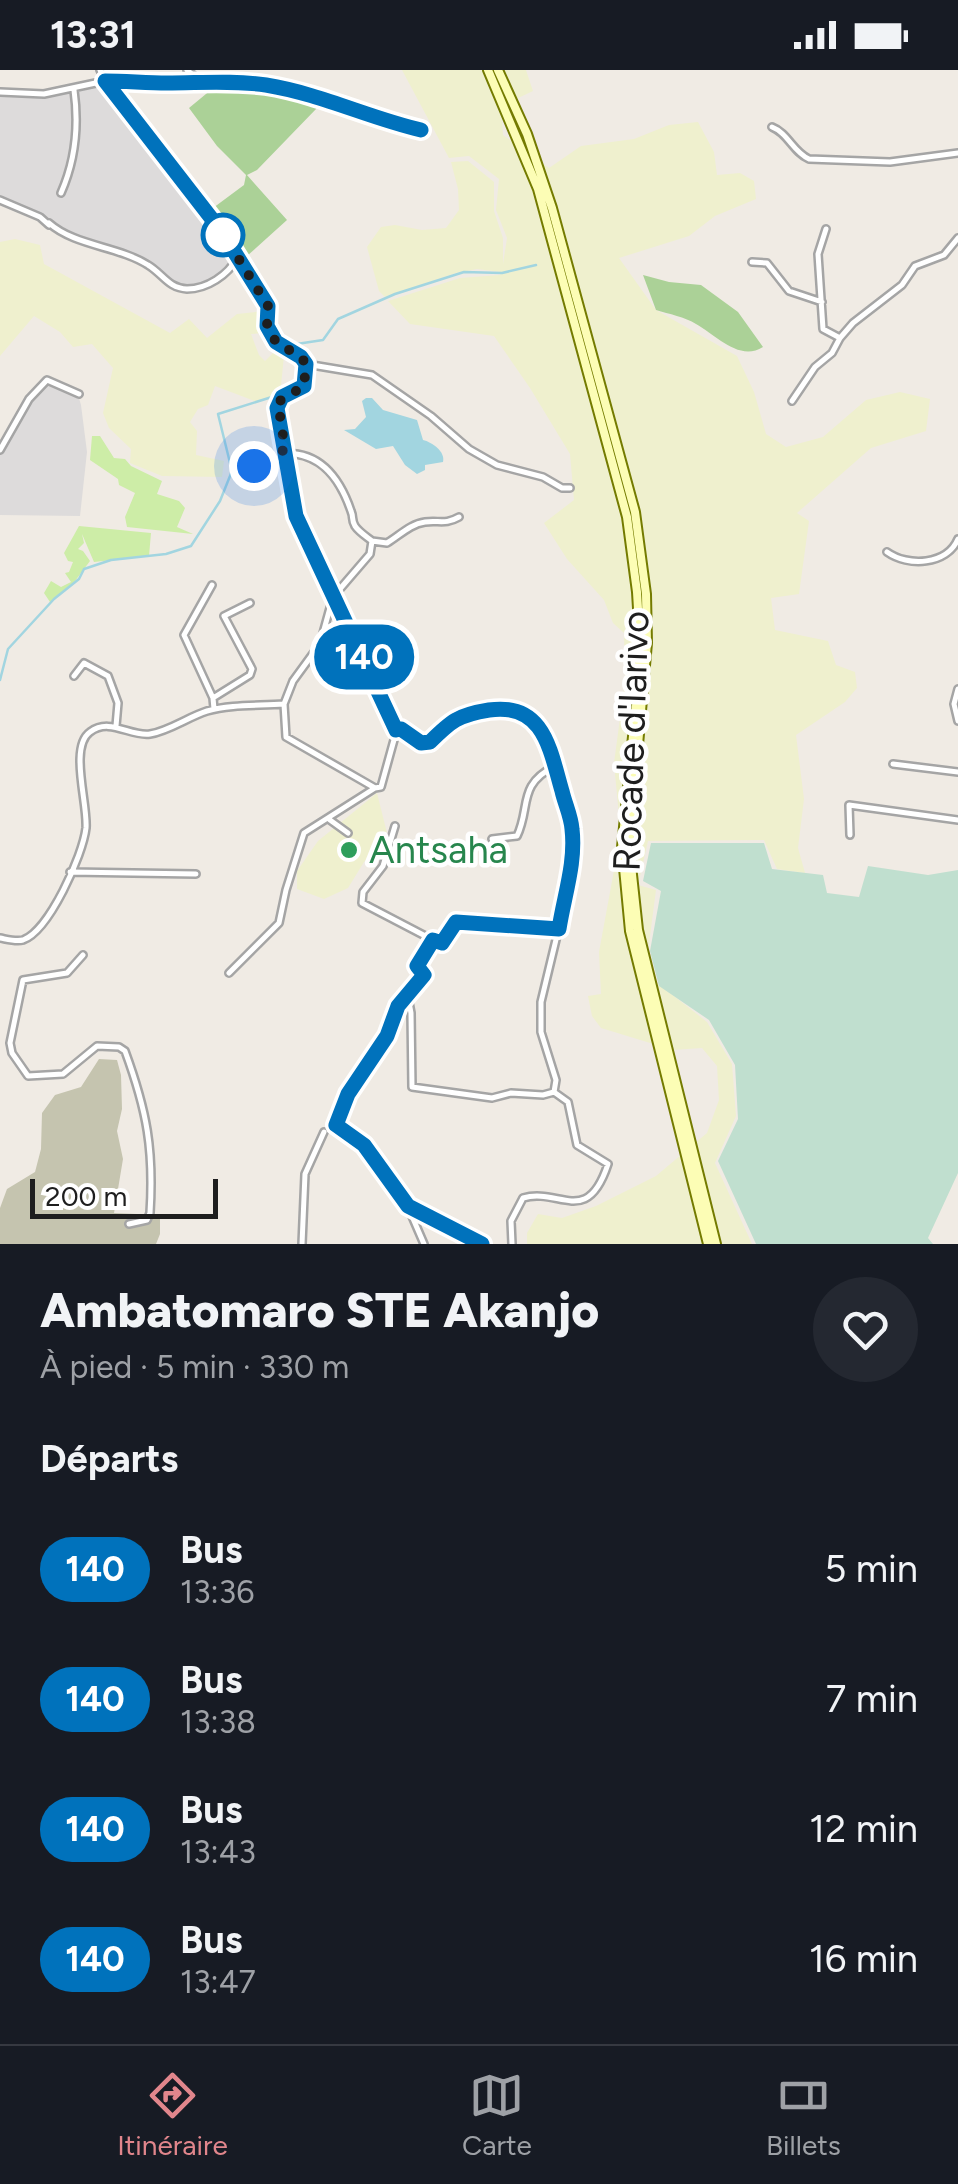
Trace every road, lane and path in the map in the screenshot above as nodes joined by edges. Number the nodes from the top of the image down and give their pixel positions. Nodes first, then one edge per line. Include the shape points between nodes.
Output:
1 (100, 70) edge
2 (488, 70) edge
3 (498, 70) edge
4 (191, 72) edge
5 (199, 80) junction
6 (105, 81) junction
7 (74, 90) junction
8 (0, 92) edge
9 (772, 127) dead end
10 (421, 130) dead end
11 (958, 153) edge
12 (61, 193) dead end
13 (0, 200) edge
14 (826, 229) dead end
15 (958, 238) edge
16 (237, 258) junction
17 (752, 262) dead end
18 (822, 302) junction
19 (840, 338) junction
20 (306, 364) junction
21 (79, 394) dead end
22 (792, 402) dead end
23 (0, 450) edge
24 (285, 450) junction
25 (245, 484) dead end
26 (570, 488) dead end
27 (459, 517) dead end
28 (958, 539) edge
29 (372, 542) junction
30 (887, 552) dead end
31 (212, 585) dead end
32 (333, 597) junction
33 (250, 602) dead end
34 (74, 676) dead end
35 (958, 689) edge
36 (213, 698) junction
37 (284, 704) junction
38 (214, 710) junction
39 (958, 722) edge
40 (115, 727) junction
41 (396, 730) junction
42 (893, 764) dead end
43 (555, 766) junction
44 (958, 772) edge
45 (375, 788) junction
46 (330, 820) junction
47 (958, 820) edge
48 (395, 826) dead end
49 (348, 834) dead end
50 (850, 835) dead end
51 (492, 839) dead end
52 (70, 872) junction
53 (196, 874) dead end
54 (559, 929) junction
55 (0, 938) edge
56 (433, 940) junction
57 (84, 955) dead end
58 (229, 973) dead end
59 (408, 997) junction
60 (554, 1092) junction
61 (324, 1132) dead end
62 (408, 1206) junction
63 (129, 1224) dead end
64 (302, 1244) edge
65 (424, 1244) edge
66 (482, 1244) edge
67 (512, 1244) edge
68 (708, 1244) edge
69 (716, 1244) edge

1 - 6 street
2 - 68 main road, Rocade d'Iarivo via 538,188 627,517 640,642 623,809 625,893
3 - 69 main road, Rocade d'Iarivo via 547,192 635,512 647,643 631,808 632,891
4 - 5 street
5 - 6 street
5 - 10 street via 300,92
6 - 7 street
6 - 16 street
7 - 8 street
7 - 12 street via 75,156
9 - 11 street via 809,159 890,162
13 - 16 street via 85,243 148,265 171,286 212,284
14 - 18 street via 818,254
15 - 19 street via 944,255 915,266
16 - 20 street via 268,306 267,326 276,342
17 - 18 street via 767,263 789,291
18 - 19 street via 823,328
19 - 22 street
20 - 24 street via 304,386 278,402
20 - 26 street via 372,375 468,449
21 - 23 street via 47,380
24 - 25 street via 258,460
24 - 29 street via 328,468 357,530
24 - 32 street via 296,516
27 - 29 street via 405,529 387,544
28 - 30 street via 934,560
29 - 32 street via 370,554
31 - 36 street via 184,634
32 - 37 street via 320,644
32 - 41 street
33 - 36 street via 224,616 250,675
34 - 40 street via 84,662 108,676 118,704
35 - 39 street
36 - 38 street
37 - 38 street
37 - 45 street via 286,737
38 - 40 street via 149,734
40 - 52 street via 97,728 82,743 86,826
41 - 43 street via 430,742 466,714 520,711 538,727
41 - 45 street via 381,787
42 - 44 street
43 - 51 street via 526,795 516,836
43 - 54 street via 572,828
45 - 46 street
46 - 49 street
46 - 58 street via 304,833 279,922
47 - 50 street via 849,805
48 - 56 street via 362,903
52 - 53 street
52 - 55 street via 39,929 23,940
54 - 56 street via 456,922 442,943
54 - 60 street via 541,1002
56 - 59 street via 417,966 424,975
57 - 63 street via 67,973 23,980 10,1043 24,1071 36,1077 63,1074 97,1046 125,1052 153,1159 150,1213
59 - 60 street via 412,1087 492,1098
59 - 62 street via 336,1125 364,1145
60 - 67 street via 568,1102 577,1145 608,1166 594,1190 577,1200 523,1198 512,1221
61 - 64 street via 305,1174
62 - 65 street
62 - 66 street

